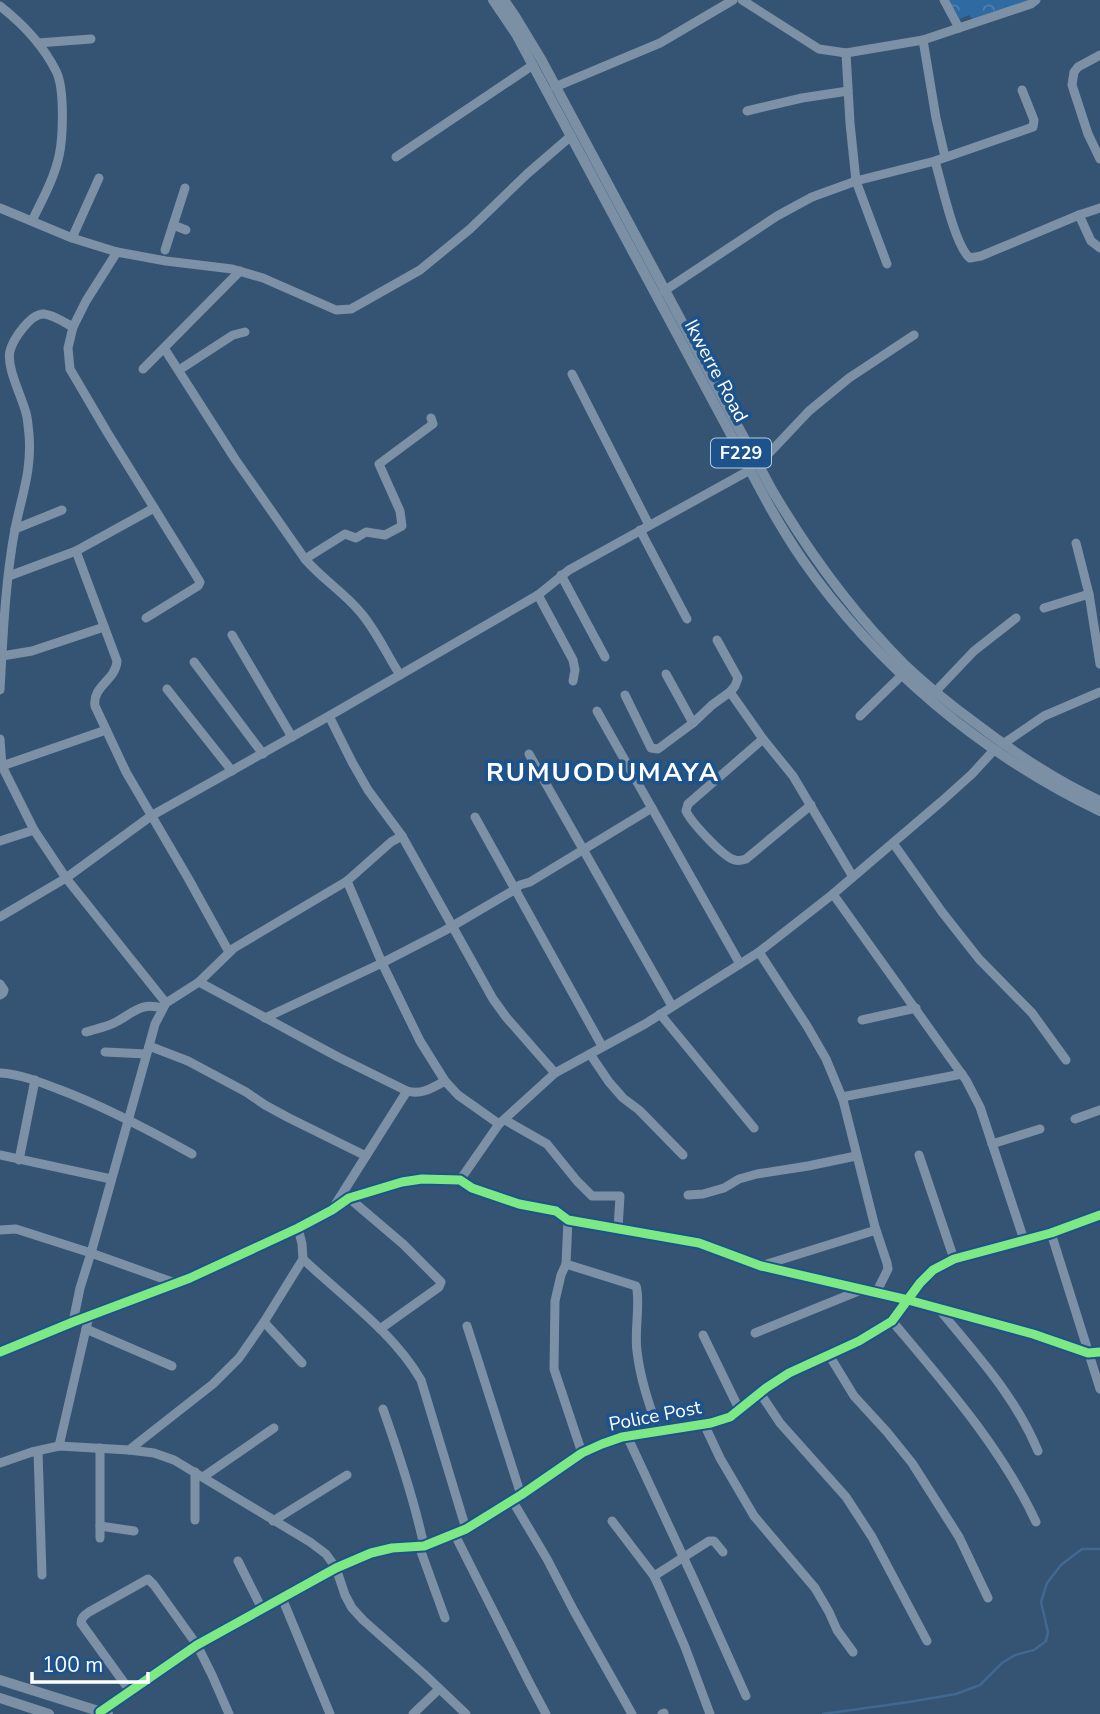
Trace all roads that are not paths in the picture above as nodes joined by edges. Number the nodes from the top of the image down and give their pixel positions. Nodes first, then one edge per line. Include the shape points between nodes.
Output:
1 (493, 0) edge
2 (504, 0) edge
3 (733, 0) edge
4 (742, 0) edge
5 (944, 0) edge
6 (1036, 0) edge
7 (0, 6) edge
8 (960, 28) junction
9 (91, 39) dead end
10 (923, 40) junction
11 (38, 43) junction
12 (846, 52) junction
13 (1100, 55) edge
14 (533, 65) junction
15 (555, 88) junction
16 (1022, 90) dead end
17 (848, 91) junction
18 (747, 111) dead end
19 (571, 136) junction
20 (396, 157) dead end
21 (945, 157) junction
22 (1100, 159) edge
23 (935, 161) junction
24 (99, 178) dead end
25 (856, 181) junction
26 (184, 188) dead end
27 (0, 208) edge
28 (1100, 208) edge
29 (1079, 215) junction
30 (32, 221) junction
31 (173, 225) junction
32 (186, 230) dead end
33 (72, 238) junction
34 (1100, 248) edge
35 (165, 250) dead end
36 (117, 252) junction
37 (887, 264) dead end
38 (240, 271) junction
39 (664, 290) junction
40 (73, 327) junction
41 (245, 332) dead end
42 (914, 335) dead end
43 (164, 348) junction
44 (5, 354) edge
45 (143, 369) dead end
46 (179, 370) junction
47 (572, 374) dead end
48 (432, 418) dead end
49 (754, 468) junction
50 (154, 508) junction
51 (62, 510) dead end
52 (645, 528) junction
53 (15, 529) junction
54 (1076, 543) dead end
55 (76, 551) junction
56 (305, 559) junction
57 (561, 575) junction
58 (9, 576) junction
59 (1089, 594) junction
60 (538, 595) junction
61 (1044, 608) dead end
62 (146, 618) dead end
63 (1016, 618) dead end
64 (687, 619) dead end
65 (104, 627) junction
66 (232, 635) dead end
67 (717, 640) dead end
68 (2, 656) junction
69 (605, 657) dead end
70 (194, 662) dead end
71 (1100, 664) edge
72 (666, 674) dead end
73 (902, 674) junction
74 (400, 675) junction
75 (573, 681) dead end
76 (167, 689) dead end
77 (0, 690) edge
78 (730, 692) junction
79 (935, 692) junction
80 (1100, 692) edge
81 (625, 695) dead end
82 (597, 711) dead end
83 (329, 716) junction
84 (860, 716) dead end
85 (694, 723) junction
86 (106, 730) junction
87 (292, 737) junction
88 (763, 739) junction
89 (0, 740) edge
90 (998, 747) junction
91 (262, 754) junction
92 (529, 754) dead end
93 (2, 766) junction
94 (232, 771) junction
95 (1100, 801) edge
96 (811, 805) junction
97 (652, 808) junction
98 (1100, 811) edge
99 (151, 816) junction
100 (475, 817) dead end
101 (34, 830) junction
102 (402, 836) junction
103 (0, 841) edge
104 (893, 844) junction
105 (583, 850) junction
106 (853, 877) junction
107 (66, 878) junction
108 (347, 881) junction
109 (514, 890) junction
110 (833, 894) junction
111 (0, 917) edge
112 (452, 926) junction
113 (229, 952) junction
114 (759, 952) junction
115 (382, 963) junction
116 (740, 964) junction
117 (199, 982) junction
118 (0, 984) edge
119 (0, 995) edge
120 (164, 1005) junction
121 (672, 1006) junction
122 (916, 1008) junction
123 (660, 1014) junction
124 (265, 1018) junction
125 (862, 1020) dead end
126 (86, 1032) dead end
127 (602, 1046) junction
128 (148, 1050) junction
129 (105, 1052) dead end
130 (590, 1054) junction
131 (1066, 1060) dead end
132 (0, 1073) edge
133 (555, 1073) junction
134 (962, 1074) junction
135 (35, 1080) junction
136 (444, 1081) junction
137 (407, 1091) junction
138 (842, 1097) junction
139 (1100, 1110) edge
140 (1075, 1119) dead end
141 (128, 1120) junction
142 (502, 1122) junction
143 (754, 1128) dead end
144 (1040, 1129) dead end
145 (992, 1144) junction
146 (192, 1154) dead end
147 (919, 1154) dead end
148 (0, 1155) edge
149 (683, 1155) dead end
150 (366, 1156) junction
151 (856, 1156) junction
152 (19, 1160) junction
153 (111, 1179) junction
154 (460, 1180) junction
155 (688, 1195) dead end
156 (349, 1198) junction
157 (332, 1210) junction
158 (1100, 1215) edge
159 (568, 1220) junction
160 (298, 1228) junction
161 (618, 1229) junction
162 (0, 1230) edge
163 (876, 1230) junction
164 (1051, 1233) junction
165 (1024, 1240) junction
166 (91, 1252) junction
167 (303, 1259) junction
168 (954, 1259) junction
169 (566, 1264) junction
170 (761, 1266) junction
171 (175, 1283) junction
172 (861, 1289) junction
173 (876, 1293) junction
174 (908, 1300) junction
175 (939, 1309) junction
176 (89, 1316) junction
177 (891, 1321) junction
178 (73, 1322) junction
179 (264, 1322) junction
180 (467, 1326) dead end
181 (86, 1329) junction
182 (380, 1329) junction
183 (755, 1333) dead end
184 (702, 1335) dead end
185 (0, 1352) edge
186 (1100, 1352) edge
187 (1088, 1353) junction
188 (829, 1355) junction
189 (302, 1363) dead end
190 (172, 1366) dead end
191 (1100, 1389) edge
192 (760, 1393) junction
193 (383, 1409) dead end
194 (740, 1410) junction
195 (704, 1424) junction
196 (274, 1428) dead end
197 (658, 1430) junction
198 (626, 1436) junction
199 (59, 1446) junction
200 (100, 1448) junction
201 (129, 1450) junction
202 (38, 1451) junction
203 (1038, 1451) dead end
204 (582, 1453) junction
205 (0, 1464) edge
206 (199, 1475) junction
207 (347, 1475) dead end
208 (517, 1498) junction
209 (195, 1520) dead end
210 (273, 1521) junction
211 (612, 1521) dead end
212 (1036, 1522) dead end
213 (100, 1526) junction
214 (466, 1529) junction
215 (134, 1531) dead end
216 (454, 1533) junction
217 (100, 1538) dead end
218 (421, 1546) junction
219 (723, 1552) dead end
220 (683, 1557) junction
221 (238, 1561) dead end
222 (336, 1567) junction
223 (42, 1575) dead end
224 (654, 1576) junction
225 (282, 1598) junction
226 (988, 1598) dead end
227 (262, 1609) junction
228 (445, 1618) dead end
229 (927, 1641) dead end
230 (197, 1646) junction
231 (853, 1652) dead end
232 (0, 1680) edge
233 (439, 1689) junction
234 (130, 1692) junction
235 (746, 1696) dead end
236 (0, 1698) edge
237 (104, 1713) edge
238 (49, 1714) edge
239 (229, 1714) edge
240 (330, 1714) edge
241 (413, 1714) edge
242 (466, 1714) edge
243 (547, 1714) edge
244 (632, 1714) edge
245 (710, 1714) edge

1 - 14 main road, Ikwerre Road / F229
2 - 15 main road, F229
3 - 15 street via 660,43
4 - 12 street via 819,49
5 - 8 street
6 - 8 street
7 - 11 street
8 - 10 street
9 - 11 street
10 - 12 street
10 - 21 street
11 - 30 street via 58,74 63,120 59,157
12 - 17 street
13 - 22 street via 1078,66 1072,85
14 - 19 main road, Ikwerre Road / F229
14 - 20 street
15 - 39 main road, F229
16 - 21 street via 1033,127
17 - 18 street
17 - 25 street
19 - 38 street via 420,270 351,309 336,310
19 - 49 main road, Ikwerre Road / F229
21 - 23 street
23 - 25 street
23 - 29 street via 953,224 964,254 970,258
24 - 33 street
25 - 37 street
25 - 39 street via 777,216
26 - 31 street
27 - 30 street
28 - 29 street
29 - 34 street via 1091,241
30 - 33 street
31 - 32 street
31 - 35 street
33 - 36 street
36 - 38 street
36 - 40 street
38 - 43 street
39 - 49 main road, F229
40 - 44 street via 42,313 36,315
40 - 50 street via 70,369
41 - 46 street
42 - 49 street via 809,411
43 - 45 street
43 - 46 street
44 - 53 street via 27,416 30,449
46 - 56 street
47 - 52 street
48 - 56 street via 433,424 379,464 400,511 401,526 385,535 366,532 356,538 345,534
49 - 52 street
49 - 73 main road, Ikwerre Road / F229 via 766,500 803,560 845,614
49 - 79 main road, F229 via 859,615
50 - 55 street
50 - 62 street via 200,582
51 - 53 street
52 - 57 street
52 - 64 street
53 - 58 street
54 - 59 street
55 - 58 street
55 - 65 street
56 - 74 street via 363,614
57 - 60 street
57 - 69 street
58 - 68 street
59 - 61 street
59 - 71 street
60 - 74 street
60 - 75 street via 573,660
63 - 79 street via 974,651
65 - 68 street
65 - 86 street via 117,667 93,698
66 - 87 street
67 - 78 street via 738,678
68 - 77 street
70 - 91 street
72 - 85 street
73 - 84 street
73 - 90 main road, Ikwerre Road / F229
74 - 83 street
76 - 94 street
78 - 85 street
78 - 88 street
79 - 90 main road, F229
80 - 90 street via 1044,716
81 - 85 street via 654,750
82 - 97 street
83 - 87 street
83 - 102 street via 368,790
86 - 93 street
86 - 99 street
87 - 91 street
88 - 96 street
88 - 96 street via 688,804 685,811 690,819 720,850 738,861
89 - 93 street
90 - 95 main road, F229
90 - 98 main road, Ikwerre Road / F229 via 1060,791
90 - 104 street
91 - 94 street
92 - 105 street
93 - 101 street
94 - 99 street
96 - 106 street
97 - 105 street
97 - 116 street
99 - 107 street
99 - 113 street
100 - 109 street
101 - 103 street
101 - 107 street
102 - 108 street
102 - 112 street
104 - 106 street
104 - 131 street via 979,959 1032,1013
105 - 109 street
105 - 121 street
106 - 110 street
107 - 111 street
107 - 120 street
108 - 113 street
108 - 115 street
109 - 112 street
109 - 127 street
110 - 114 street
110 - 122 street
112 - 115 street
112 - 133 street via 493,999
113 - 117 street
114 - 116 street
114 - 138 street via 826,1059
115 - 124 street
115 - 136 street
116 - 121 street
117 - 120 street
117 - 124 street
118 - 119 street via 4,990
120 - 126 street via 135,1010 113,1024
120 - 128 street
121 - 123 street
122 - 125 street
122 - 134 street
123 - 127 street
123 - 143 street
124 - 137 street
127 - 130 street
128 - 129 street
128 - 141 street
128 - 150 street via 188,1061
130 - 133 street
130 - 149 street via 623,1098
132 - 135 street
133 - 142 street
134 - 138 street
134 - 145 street via 980,1107
135 - 141 street
135 - 152 street
136 - 137 street via 426,1091
136 - 142 street
137 - 150 street
138 - 151 street
139 - 140 street
141 - 146 street
141 - 153 street
142 - 154 street
142 - 161 street via 547,1144 592,1196 620,1196
144 - 145 street
145 - 165 street
147 - 168 street
148 - 152 street
150 - 157 street
151 - 155 street via 757,1174 724,1188
151 - 163 street
152 - 153 street
153 - 166 street
154 - 156 street via 402,1182
154 - 159 street via 519,1204 556,1211
156 - 157 street
156 - 182 street via 441,1282
157 - 160 street
158 - 164 street, Police Post
159 - 161 street
159 - 169 street
160 - 167 street
160 - 171 street
161 - 170 street via 699,1243
162 - 166 street via 16,1229
163 - 170 street
163 - 173 street via 888,1269
164 - 165 street, Police Post
164 - 187 street
165 - 168 street, Police Post
166 - 171 street
166 - 178 street
167 - 179 street
167 - 182 street
168 - 174 street, Police Post via 933,1270
169 - 197 street via 636,1286 636,1350
169 - 204 street via 555,1301 554,1369
170 - 172 street
171 - 176 street
172 - 173 street
172 - 183 street
173 - 174 street
174 - 175 street
174 - 177 street, Police Post
175 - 187 street
175 - 203 street via 1002,1386
176 - 178 street
176 - 181 street
177 - 188 street, Police Post
177 - 212 street via 977,1424
178 - 185 street
179 - 189 street
179 - 201 street via 239,1359 213,1384
180 - 208 street
181 - 190 street
181 - 199 street
182 - 214 street via 421,1380
184 - 194 street
186 - 187 street
187 - 191 street
188 - 192 street, Police Post via 789,1373
188 - 226 street via 854,1396 912,1463 959,1537
192 - 194 street, Police Post
192 - 229 street via 780,1423 846,1497
193 - 218 street via 412,1497
194 - 195 street, Police Post
195 - 197 street, Police Post
195 - 231 street via 754,1516 815,1588
196 - 206 street
197 - 198 street, Police Post
198 - 204 street, Police Post
198 - 220 street
199 - 200 street
199 - 202 street
200 - 201 street
200 - 213 street
201 - 206 street via 174,1460
202 - 205 street
202 - 223 street
204 - 208 street, Police Post
206 - 209 street
206 - 210 street
207 - 210 street
208 - 214 street, Police Post
208 - 244 street
210 - 222 street via 310,1542
211 - 224 street
213 - 215 street
213 - 217 street
214 - 216 street, Police Post
216 - 218 street, Police Post
216 - 243 street
218 - 222 street, Police Post via 371,1553
218 - 228 street
219 - 220 street via 718,1543 709,1541
220 - 224 street
220 - 235 street
221 - 227 street
222 - 225 street, Police Post
222 - 233 street via 352,1608
224 - 245 street
225 - 227 street, Police Post
225 - 240 street
227 - 230 street, Police Post
230 - 234 street, Police Post
230 - 234 street via 148,1579 89,1612 81,1623
230 - 239 street
232 - 237 main road
233 - 241 street
233 - 242 street
234 - 237 street, Police Post
236 - 238 main road

